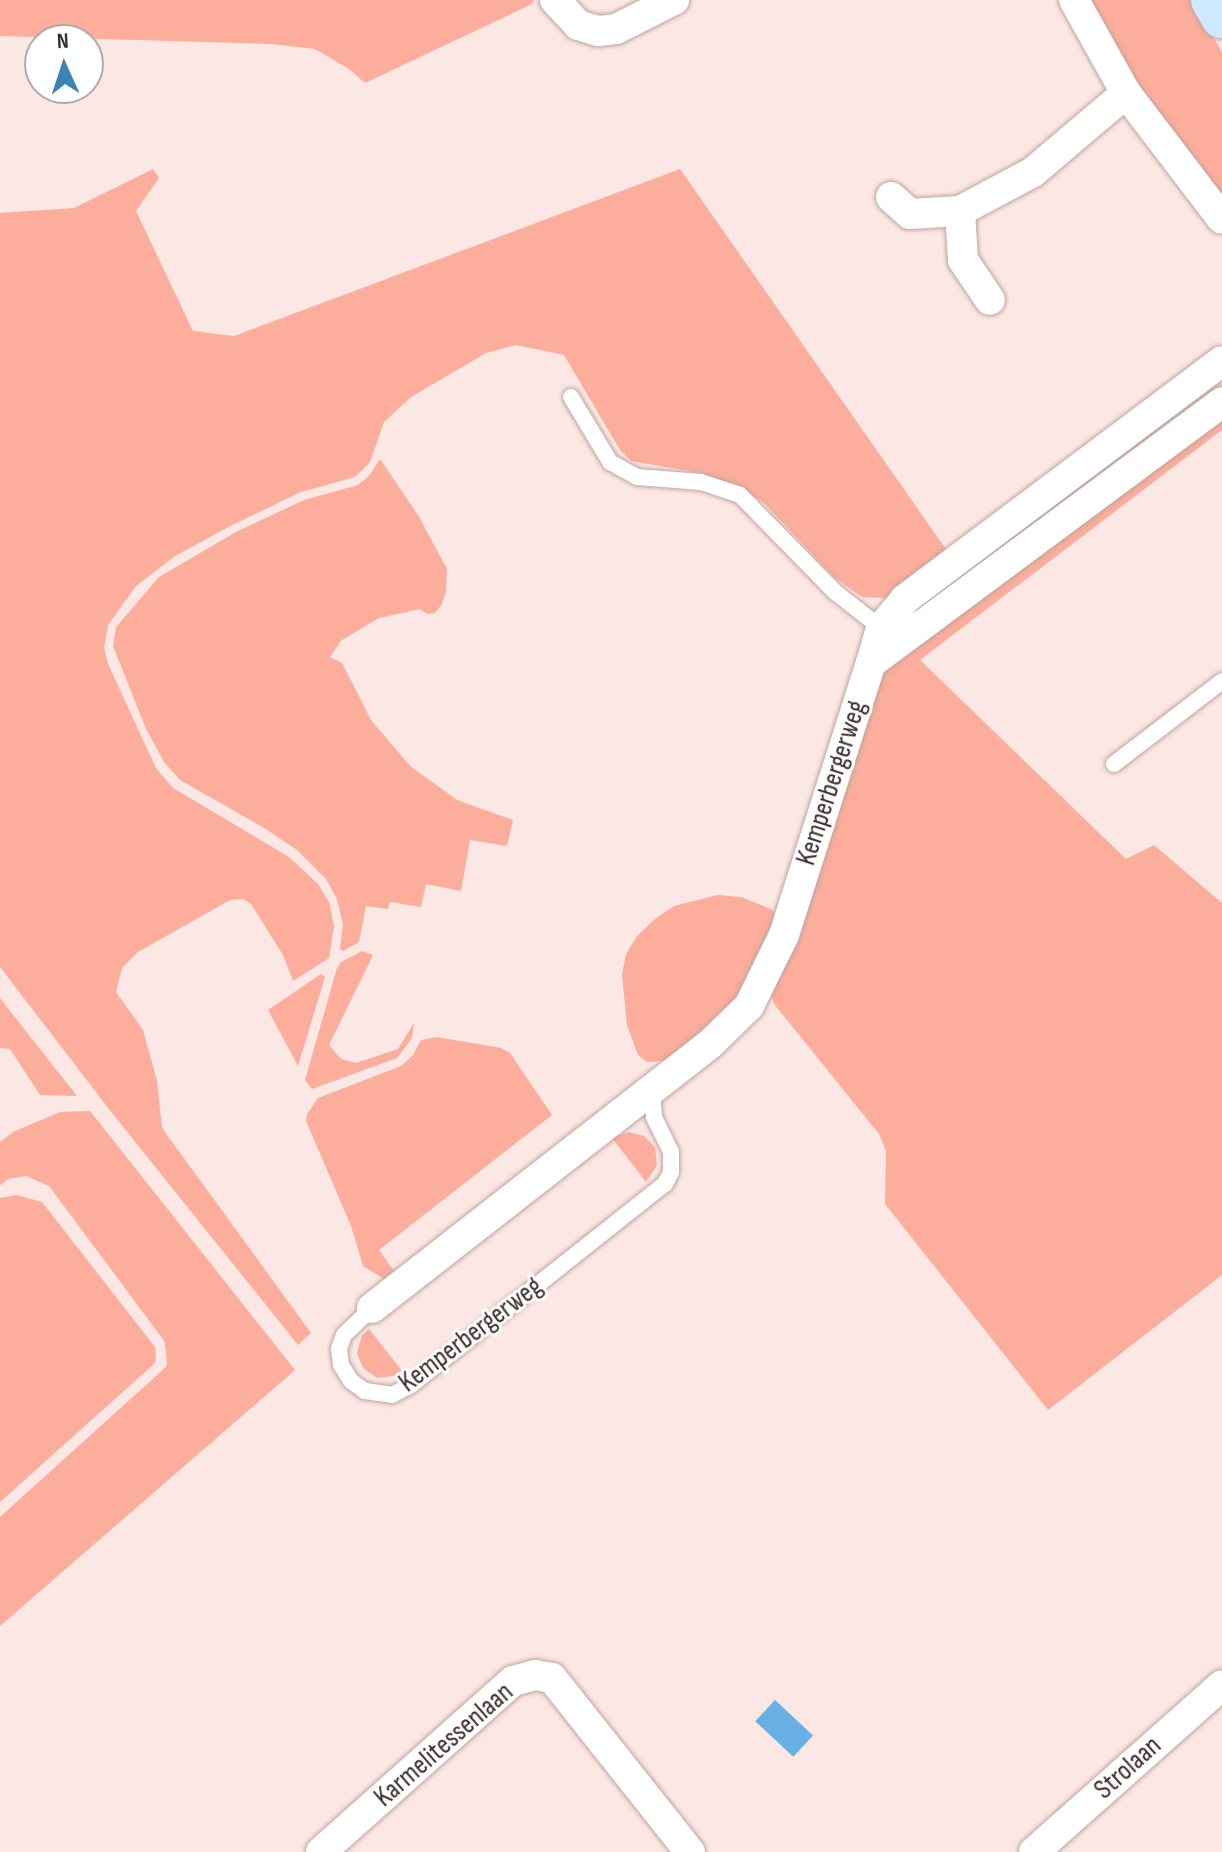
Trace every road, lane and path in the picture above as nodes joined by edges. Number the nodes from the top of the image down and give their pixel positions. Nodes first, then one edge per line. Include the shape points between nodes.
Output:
1 (555, 0) edge
2 (674, 0) edge
3 (1074, 0) edge
4 (1212, 0) edge
5 (1222, 17) edge
6 (1126, 93) junction
7 (891, 197) dead end
8 (960, 211) junction
9 (1222, 219) edge
10 (990, 300) dead end
11 (1222, 361) edge
12 (571, 397) dead end
13 (1222, 402) edge
14 (882, 646) junction
15 (1222, 681) edge
16 (1114, 764) dead end
17 (652, 1089) junction
18 (372, 1308) joint
19 (1222, 1685) edge
20 (321, 1852) edge
21 (690, 1852) edge
22 (1034, 1852) edge

1 - 2 street via 578,25 598,31 616,29
3 - 6 street
4 - 5 main road
6 - 8 street via 1033,172
6 - 9 street
7 - 8 street via 910,214
8 - 10 street via 963,260
11 - 14 street, Kemperbergerweg via 905,599
12 - 14 lane via 610,462 637,477 701,482 740,495
13 - 14 street
14 - 17 street, Kemperbergerweg via 784,935 761,986 730,1026
15 - 16 lane
17 - 18 street, Kemperbergerweg
17 - 18 lane, Kemperbergerweg via 654,1117 671,1152 665,1184 392,1395 365,1391 341,1365 344,1335
19 - 22 street, Strolaan
20 - 21 street, Karmelitessenlaan via 513,1681 535,1675 552,1678

